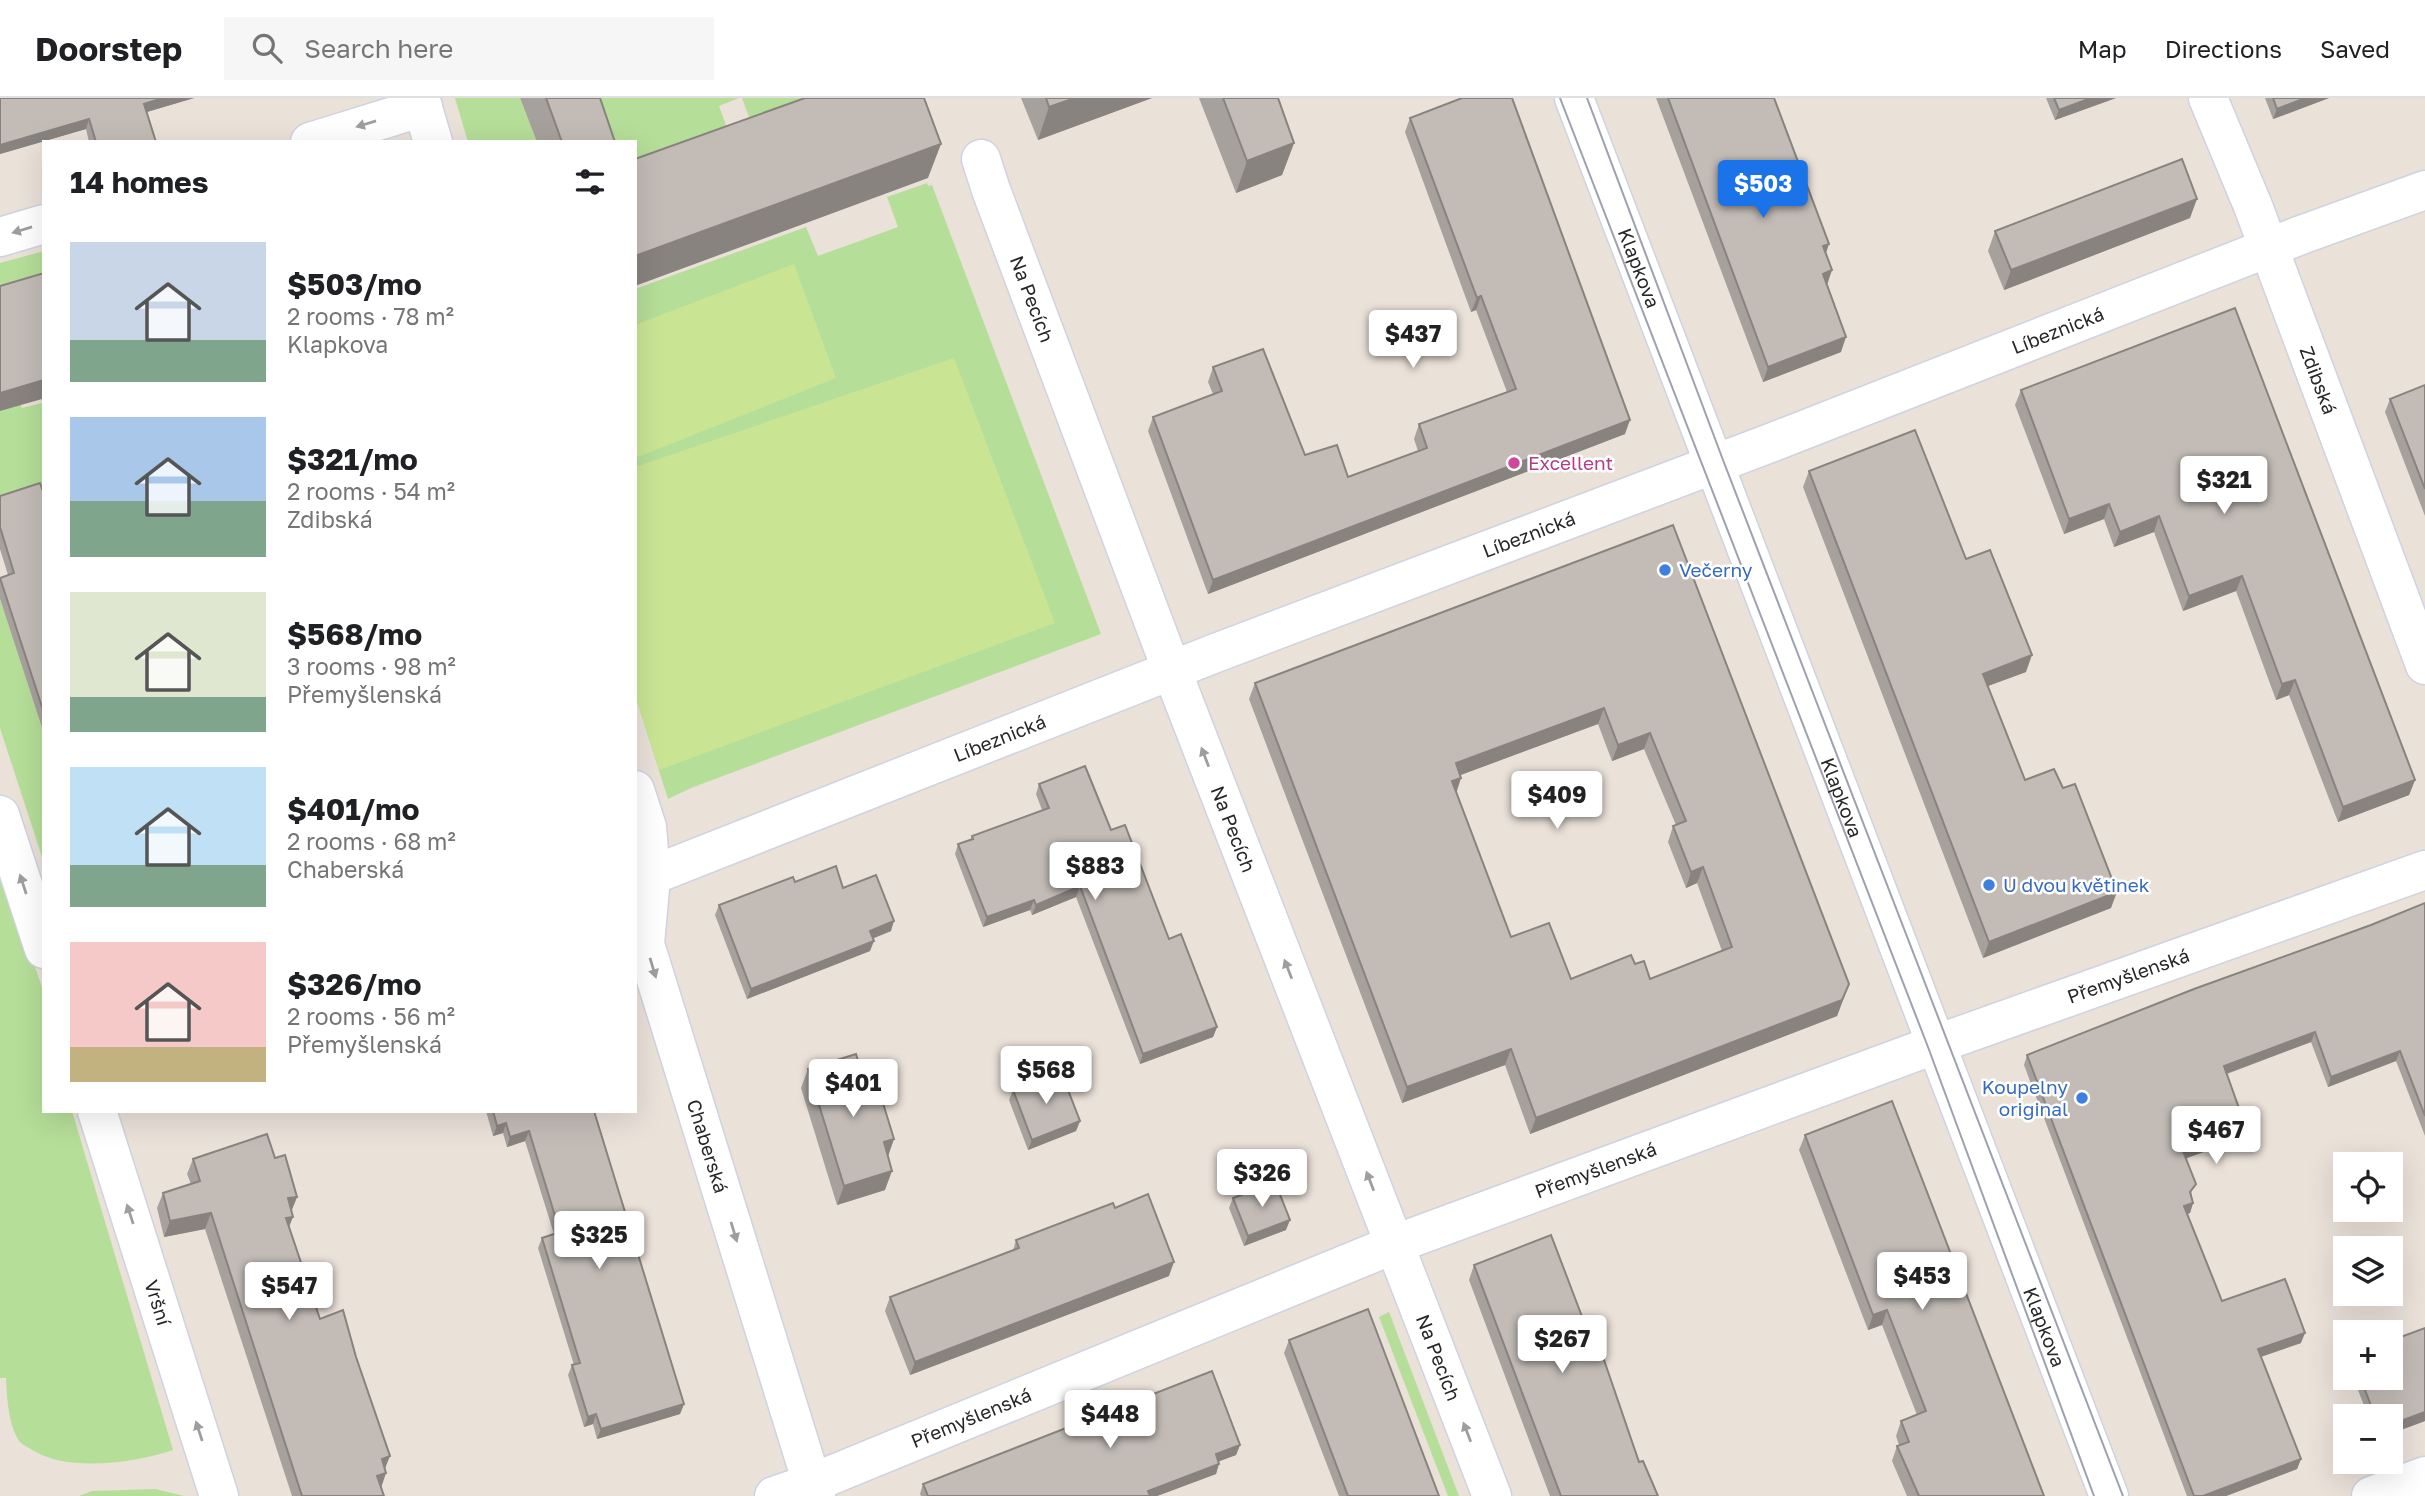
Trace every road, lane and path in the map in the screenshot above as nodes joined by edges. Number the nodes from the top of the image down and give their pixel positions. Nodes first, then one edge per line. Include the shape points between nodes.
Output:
1 (1574, 98) edge
2 (2208, 98) edge
3 (425, 116) edge
4 (319, 140) edge
5 (981, 159) dead end
6 (2425, 190) edge
7 (42, 225) edge
8 (0, 237) edge
9 (2269, 248) junction
10 (1713, 464) junction
11 (2425, 665) edge
12 (1172, 671) junction
13 (637, 796) edge
14 (0, 815) edge
15 (2425, 870) edge
16 (643, 880) edge
17 (42, 943) edge
18 (1937, 1044) junction
19 (98, 1113) edge
20 (1395, 1244) junction
21 (2425, 1476) edge
22 (814, 1489) edge
23 (219, 1496) edge
24 (774, 1496) edge
25 (1492, 1496) edge
26 (2109, 1496) edge
27 (2371, 1496) edge

1 - 10 street, Klapkova
2 - 9 street, Zdibská
3 -> 4 street
5 - 12 street, Na Pecích
6 - 9 street, Líbeznická
7 -> 8 street
9 - 10 street, Líbeznická
9 - 11 street, Zdibská
10 - 12 street, Líbeznická
10 - 18 street, Klapkova
12 - 16 street, Líbeznická
20 -> 12 street, Na Pecích
13 - 16 street, Chaberská via 647,827
17 -> 14 street
15 - 18 street, Přemyšlenská
16 -> 22 street, Chaberská via 645,944
18 - 20 street, Přemyšlenská
18 - 26 street, Klapkova
23 -> 19 street, Vršní
20 - 22 street, Přemyšlenská
25 -> 20 street, Na Pecích
21 - 27 street
22 - 24 street, Přemyšlenská

